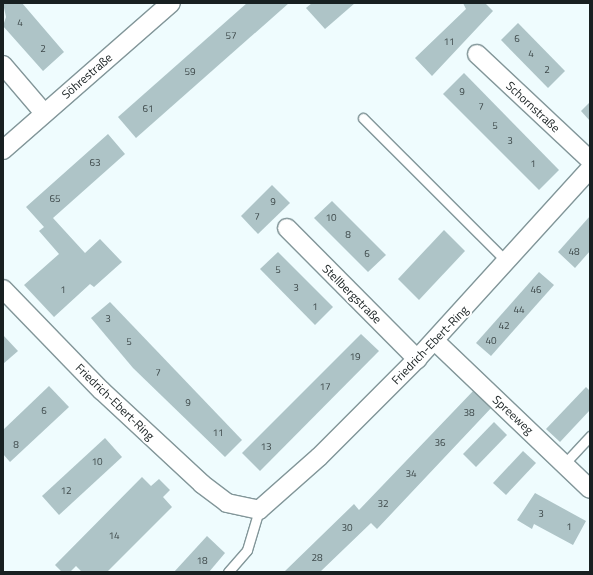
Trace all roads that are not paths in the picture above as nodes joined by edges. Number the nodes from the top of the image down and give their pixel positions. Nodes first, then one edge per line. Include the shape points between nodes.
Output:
1 (171, 3) edge
2 (477, 54) dead end
3 (3, 65) edge
4 (44, 113) junction
5 (363, 118) dead end
6 (3, 150) edge
7 (589, 169) edge
8 (287, 228) dead end
9 (507, 262) junction
10 (3, 289) edge
11 (435, 342) junction
12 (417, 359) junction
13 (590, 436) edge
14 (564, 463) junction
15 (590, 489) edge
16 (259, 510) junction
17 (228, 572) edge

1 - 4 street, Söhrestraße
2 - 7 street, Schornstraße
3 - 4 street
4 - 6 street, Söhrestraße
5 - 9 lane
7 - 9 street, Friedrich-Ebert-Ring
8 - 12 street, Stellbergstraße
9 - 11 street, Friedrich-Ebert-Ring
10 - 16 street, Friedrich-Ebert-Ring via 101,390 202,484 227,503
11 - 12 street, Friedrich-Ebert-Ring
11 - 14 street, Spreeweg
12 - 16 street, Friedrich-Ebert-Ring via 319,457
13 - 14 lane
14 - 15 street, Spreeweg
16 - 17 lane via 247,550

